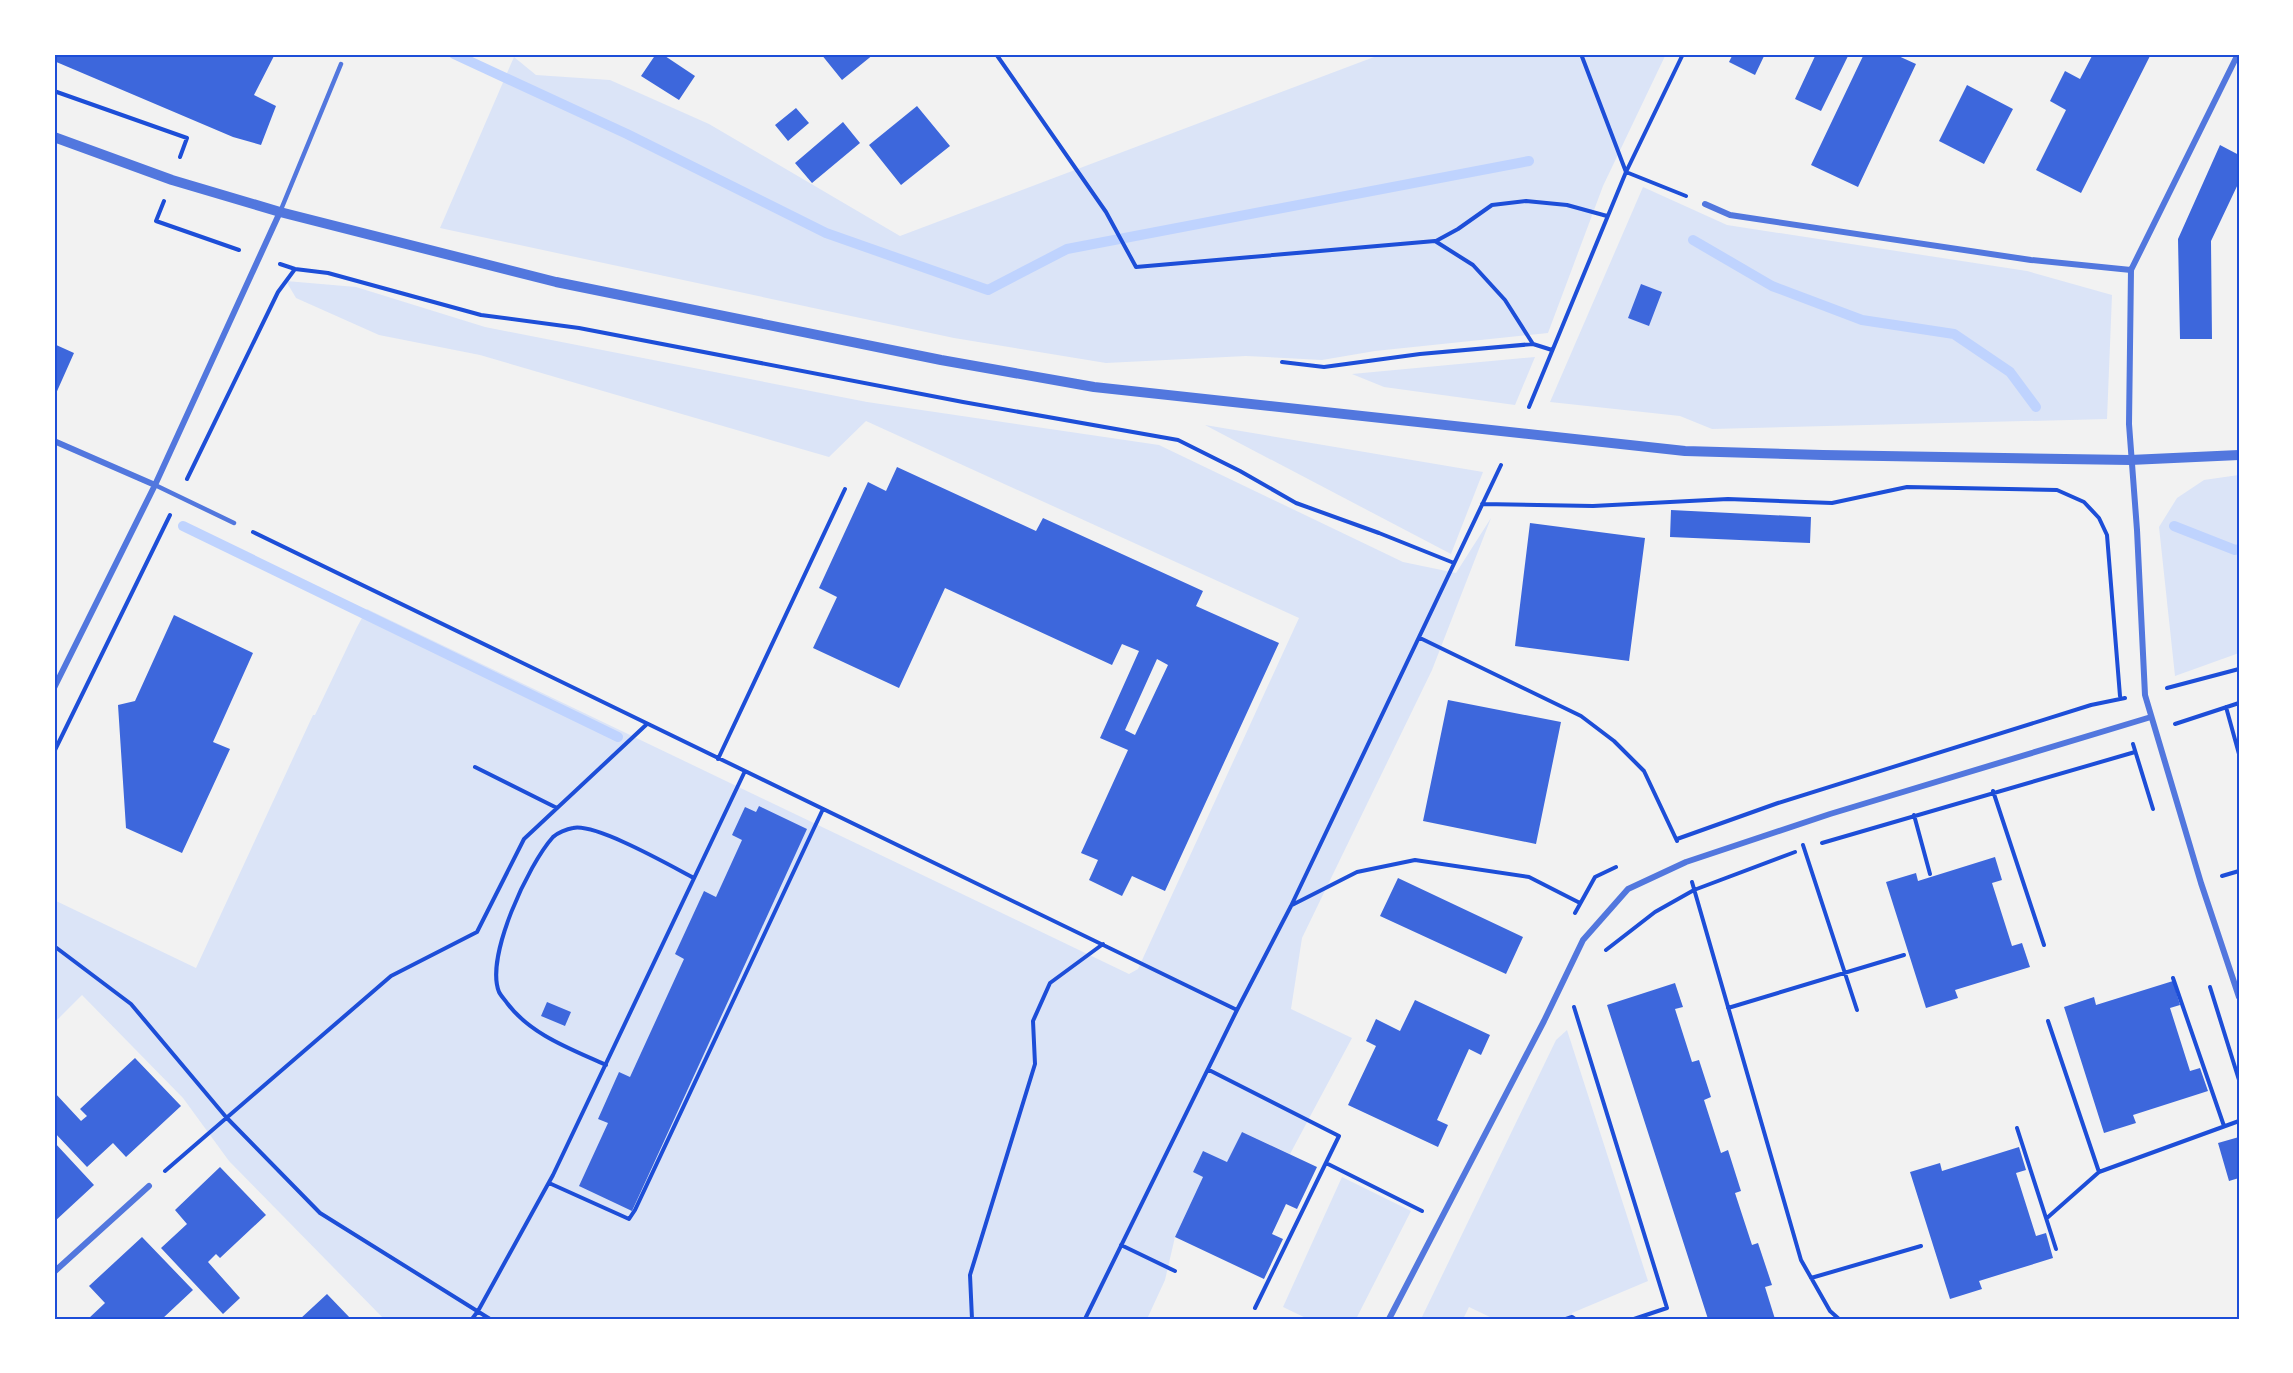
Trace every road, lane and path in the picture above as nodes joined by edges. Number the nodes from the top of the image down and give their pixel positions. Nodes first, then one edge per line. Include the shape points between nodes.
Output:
1 (996, 54) edge
2 (1581, 54) edge
3 (1683, 54) edge
4 (2238, 54) edge
5 (341, 63) dead end
6 (54, 91) edge
7 (54, 137) edge
8 (1626, 172) junction
9 (172, 180) junction
10 (1705, 204) joint
11 (280, 212) junction
12 (1607, 216) junction
13 (1435, 241) junction
14 (261, 258) junction
15 (2131, 270) junction
16 (1533, 344) junction
17 (1552, 350) junction
18 (1282, 362) dead end
19 (1529, 407) dead end
20 (54, 441) edge
21 (2239, 455) edge
22 (2130, 460) junction
23 (1501, 465) dead end
24 (155, 485) junction
25 (845, 489) dead end
26 (1482, 504) junction
27 (234, 523) joint
28 (1454, 563) junction
29 (1420, 638) junction
30 (54, 688) edge
31 (2120, 699) dead end
32 (2239, 704) edge
33 (2226, 707) junction
34 (2151, 717) junction
35 (647, 724) junction
36 (2155, 731) junction
37 (2135, 752) dead end
38 (2239, 754) edge
39 (718, 759) junction
40 (476, 767) dead end
41 (1986, 767) junction
42 (745, 771) junction
43 (1908, 791) junction
44 (1993, 792) junction
45 (557, 808) junction
46 (823, 809) junction
47 (1914, 815) junction
48 (1796, 827) junction
49 (1804, 848) junction
50 (1686, 862) junction
51 (1930, 874) dead end
52 (694, 878) junction
53 (1694, 890) junction
54 (1580, 903) dead end
55 (1291, 906) junction
56 (1103, 944) junction
57 (2044, 945) dead end
58 (54, 946) edge
59 (1603, 953) dead end
60 (1904, 955) dead end
61 (1846, 972) junction
62 (1565, 978) junction
63 (2173, 978) dead end
64 (2239, 997) edge
65 (1579, 999) dead end
66 (1574, 1008) junction
67 (1728, 1008) junction
68 (1237, 1010) junction
69 (1857, 1010) dead end
70 (2048, 1021) dead end
71 (606, 1065) junction
72 (1209, 1070) junction
73 (226, 1117) junction
74 (2239, 1121) edge
75 (2224, 1126) junction
76 (2017, 1128) dead end
77 (1326, 1164) junction
78 (2099, 1172) junction
79 (549, 1182) junction
80 (149, 1186) joint
81 (1425, 1213) dead end
82 (2047, 1218) junction
83 (1121, 1245) junction
84 (1921, 1246) dead end
85 (2056, 1249) dead end
86 (1175, 1271) dead end
87 (54, 1272) edge
88 (1811, 1278) junction
89 (1255, 1308) dead end
90 (478, 1311) junction
91 (471, 1319) edge
92 (490, 1319) edge
93 (972, 1319) edge
94 (1085, 1319) edge
95 (1389, 1319) edge
96 (1566, 1319) edge
97 (1575, 1319) edge
98 (1634, 1319) edge
99 (1839, 1319) edge

1 - 13 path via 1115,227 1136,267
2 - 8 path
3 - 8 path
4 - 15 street
5 - 11 lane
6 - 9 path via 187,138
7 - 9 street
8 - 10 path
8 - 12 path
9 - 11 street
9 - 14 path via 156,221
10 - 15 street via 1742,217 2031,260
11 - 14 street
11 - 22 street via 556,282 1094,387 1697,451
12 - 13 path via 1567,204 1526,201 1492,205
12 - 17 path
13 - 16 path via 1473,265 1505,300
14 - 24 street
14 - 28 path via 482,315 579,328 1178,440 1296,503
15 - 22 street
16 - 17 path
16 - 18 path via 1324,367
17 - 19 path
20 - 24 street
21 - 22 street
22 - 34 street via 2145,694
23 - 26 path
24 - 27 lane
24 - 30 street
25 - 39 path
26 - 28 path
26 - 31 path via 1593,506 1728,499 1832,503 1907,487 2057,490 2085,502 2107,535
27 - 35 path
28 - 29 path
29 - 50 path via 1581,716 1614,741 1644,771
29 - 55 path
32 - 33 path
33 - 36 path
33 - 38 path
34 - 36 street
34 - 41 street
35 - 39 path
35 - 45 path
36 - 64 street
37 - 44 path
39 - 42 path
40 - 45 path
41 - 43 street
41 - 44 path
42 - 46 path
42 - 52 path
43 - 47 path
43 - 48 street
44 - 47 path
44 - 57 path
45 - 73 path via 524,839 477,932 391,976
46 - 56 path
46 - 79 path via 629,1219
47 - 49 path
47 - 51 path
48 - 49 path
48 - 50 street
49 - 53 path
49 - 61 path
50 - 53 path
50 - 62 street via 1628,890 1583,940
52 - 71 path
52 - 71 path via 611,835 575,827 554,835 528,876 508,921 496,963 499,992 519,1019 556,1042
53 - 59 path via 1655,912
53 - 67 path
54 - 55 path via 1529,877 1415,860 1358,872
55 - 68 path
56 - 68 path
56 - 93 path via 1050,983 1033,1021 1035,1064 970,1275
58 - 73 path via 131,1004
60 - 61 path
61 - 67 path
61 - 69 path
62 - 66 path
62 - 95 street
63 - 75 path
65 - 66 path
66 - 98 path via 1667,1308
67 - 88 path via 1801,1260
68 - 72 path
70 - 78 path
71 - 79 path
72 - 77 path via 1339,1136
72 - 83 path
73 - 80 path
73 - 90 path via 320,1214
74 - 75 path
75 - 78 path
76 - 82 path
77 - 81 path
77 - 89 path
78 - 82 path
79 - 90 path
80 - 87 street
82 - 85 path
83 - 86 path
83 - 94 path
84 - 88 path
88 - 99 path
90 - 91 path
90 - 92 path
96 - 97 path

